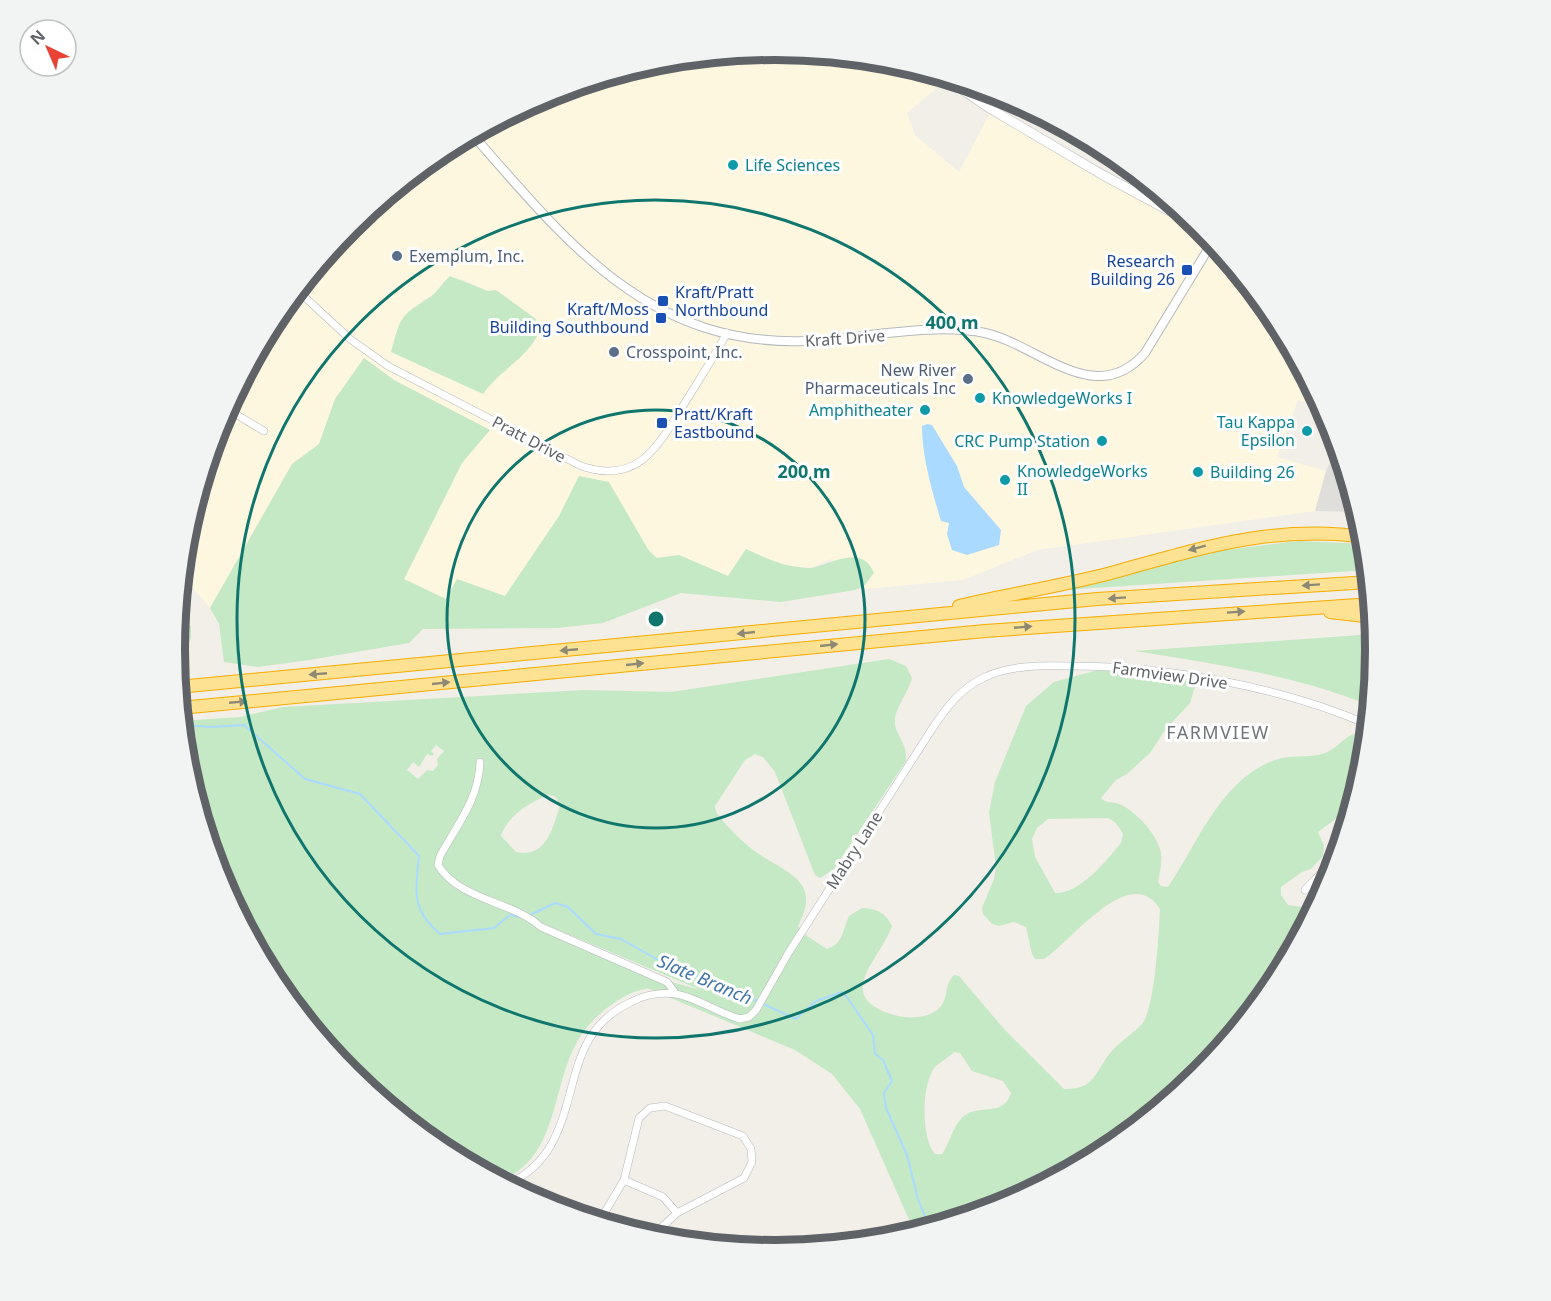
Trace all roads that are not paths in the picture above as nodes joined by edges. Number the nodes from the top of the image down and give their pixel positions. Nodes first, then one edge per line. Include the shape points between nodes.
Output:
1 (967, 92) edge
2 (478, 140) edge
3 (1138, 184) edge
4 (1133, 192) junction
5 (1170, 211) edge
6 (1208, 249) edge
7 (303, 296) edge
8 (727, 333) junction
9 (235, 414) edge
10 (264, 431) dead end
11 (1355, 536) edge
12 (1362, 582) edge
13 (1364, 604) edge
14 (1311, 607) junction
15 (1365, 616) edge
16 (908, 617) junction
17 (186, 686) edge
18 (969, 686) joint
19 (188, 707) edge
20 (1362, 722) edge
21 (480, 762) dead end
22 (1323, 871) edge
23 (1305, 890) dead end
24 (676, 994) junction
25 (514, 1180) edge
26 (624, 1180) junction
27 (677, 1213) junction
28 (603, 1215) edge
29 (659, 1230) edge

1 - 4 main road
2 - 8 street, Kraft Drive via 573,246 604,274 661,310
3 - 4 street
4 - 5 main road
6 - 8 street, Kraft Drive via 1145,353 1126,369 1109,375 1075,374 1015,343 975,332 930,331 804,341
7 - 8 street, Pratt Drive via 350,339 388,366 597,471 628,468 654,451
9 - 10 street
11 -> 16 highway via 1299,533 1240,539 1109,573
12 -> 16 highway via 1108,598
13 - 14 highway
14 - 15 highway
19 -> 14 highway via 996,630
16 -> 17 highway
18 - 20 street, Farmview Drive via 1000,672 1024,668 1125,666 1253,689
18 - 24 street, Mabry Lane via 932,729 758,1006 746,1018 735,1017
21 - 24 street via 480,778 472,802 440,856 438,865 446,878 523,914 541,927 667,982
22 - 23 street
24 - 25 street via 636,999 609,1015 594,1031 576,1065 560,1126 550,1146 534,1167
26 - 27 street via 663,1197
26 - 27 street via 639,1118 650,1108 665,1106 743,1136 751,1149 752,1162 744,1178
26 - 28 street
27 - 29 street

